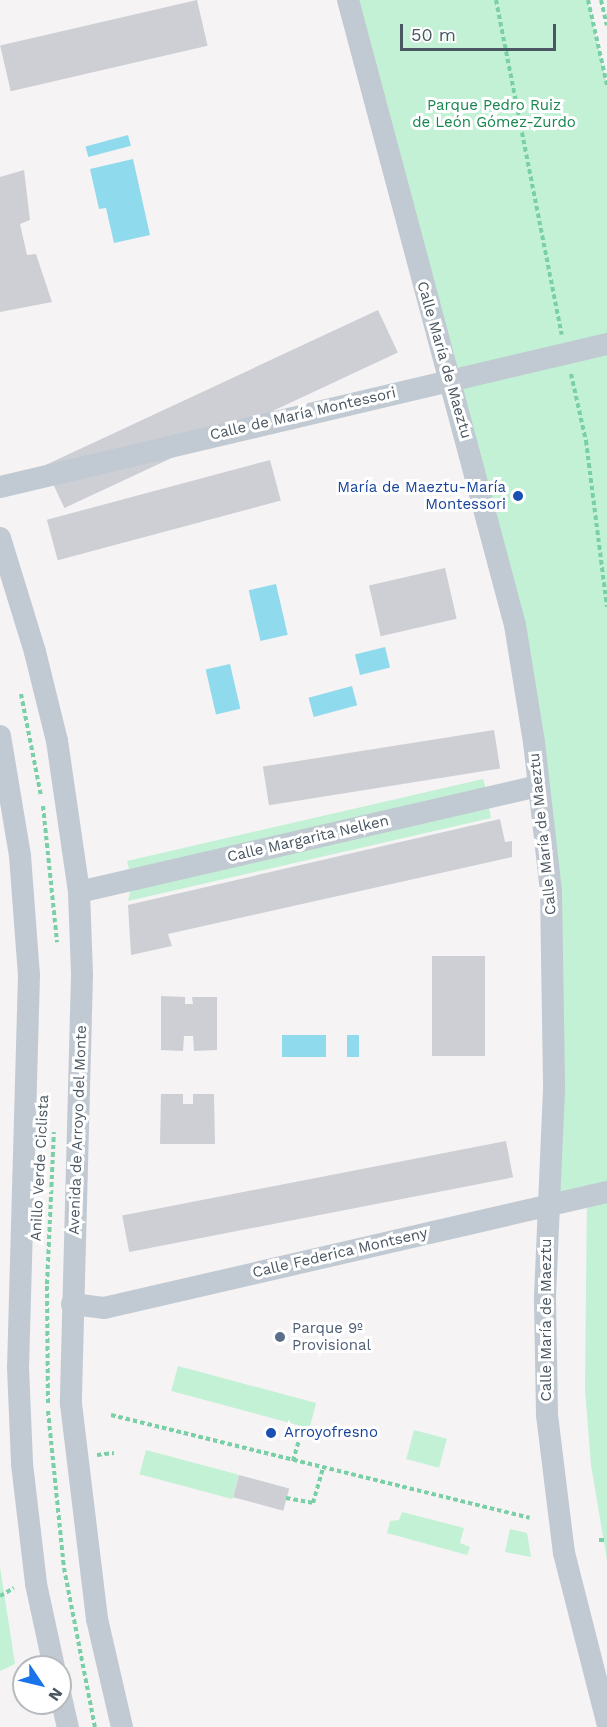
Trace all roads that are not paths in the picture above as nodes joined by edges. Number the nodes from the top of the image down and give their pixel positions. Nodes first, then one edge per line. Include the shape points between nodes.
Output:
1 (348, 0) edge
2 (607, 344) edge
3 (449, 379) junction
4 (0, 486) edge
5 (0, 538) edge
6 (0, 736) edge
7 (538, 786) junction
8 (79, 892) junction
9 (607, 1192) edge
10 (548, 1205) junction
11 (72, 1304) junction
12 (51, 1655) edge
13 (607, 1722) edge
14 (122, 1727) edge

1 - 3 street, Calle María de Maeztu
2 - 3 street, Calle de María Montessori
3 - 4 street, Calle de María Montessori
3 - 7 street, Calle María de Maeztu via 515,625
5 - 8 street, Avenida de Arroyo del Monte via 57,741
6 - 12 street via 20,856 29,975 18,1367 22,1464 36,1584
7 - 8 street, Calle Margarita Nelken
7 - 10 street, Calle María de Maeztu via 551,891 554,1090
8 - 11 street, Avenida de Arroyo del Monte via 82,975
9 - 10 street, Calle Federica Montseny
10 - 11 street, Calle Federica Montseny via 104,1308
10 - 13 street, Calle María de Maeztu via 546,1367 554,1476 564,1553
11 - 14 street, Avenida de Arroyo del Monte via 71,1404 80,1499 97,1619

